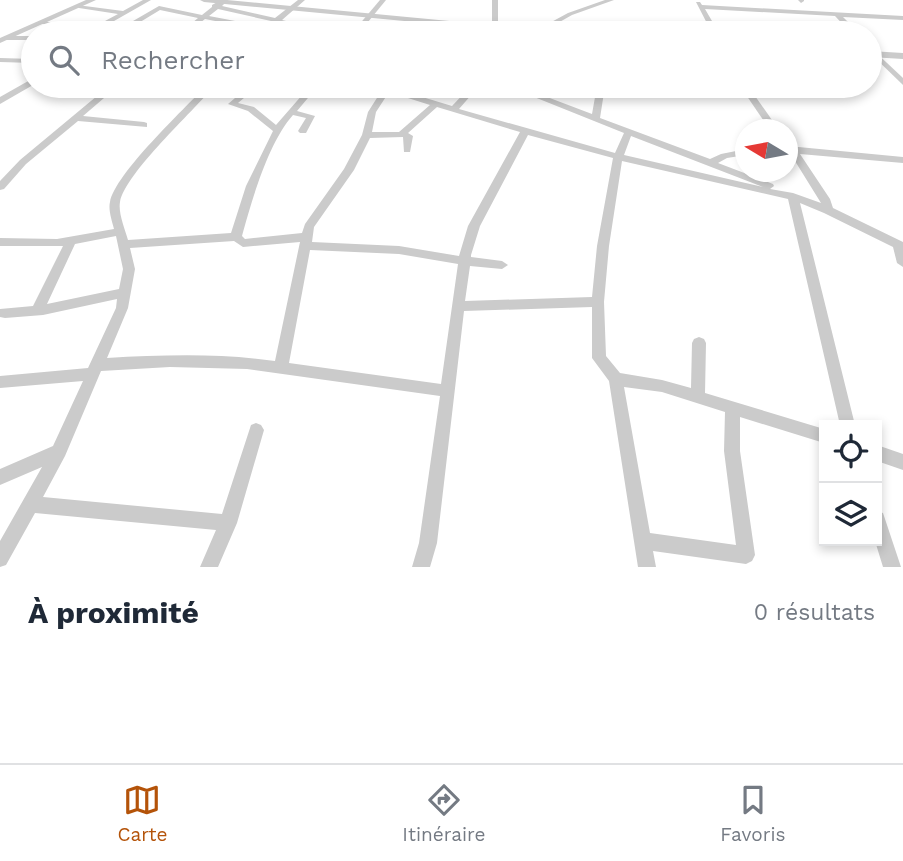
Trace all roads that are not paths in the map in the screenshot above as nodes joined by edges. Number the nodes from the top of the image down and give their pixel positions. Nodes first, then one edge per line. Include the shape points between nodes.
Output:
1 (92, 0) edge
2 (148, 0) edge
3 (204, 0) edge
4 (302, 0) edge
5 (383, 0) edge
6 (495, 0) edge
7 (611, 0) edge
8 (220, 3) edge
9 (698, 4) edge
10 (79, 6) junction
11 (134, 7) junction
12 (157, 9) junction
13 (290, 10) junction
14 (124, 13) junction
15 (838, 16) junction
16 (201, 17) junction
17 (370, 17) junction
18 (903, 18) edge
19 (276, 20) junction
20 (45, 21) edge
21 (110, 21) edge
22 (136, 21) edge
23 (196, 21) edge
24 (219, 21) edge
25 (280, 21) edge
26 (366, 21) edge
27 (415, 21) edge
28 (495, 21) edge
29 (559, 21) edge
30 (708, 21) edge
31 (843, 21) edge
32 (21, 31) edge
33 (21, 38) edge
34 (3, 39) edge
35 (882, 53) edge
36 (21, 55) edge
37 (903, 56) edge
38 (4, 61) edge
39 (882, 63) edge
40 (903, 83) edge
41 (21, 89) edge
42 (100, 98) edge
43 (203, 98) edge
44 (239, 98) edge
45 (303, 98) edge
46 (378, 98) edge
47 (417, 98) edge
48 (464, 98) edge
49 (555, 98) edge
50 (599, 98) edge
51 (752, 98) edge
52 (0, 101) edge
53 (436, 104) junction
54 (453, 110) junction
55 (291, 112) junction
56 (76, 118) junction
57 (596, 118) junction
58 (767, 119) edge
59 (144, 125) dead end
60 (277, 130) junction
61 (303, 131) dead end
62 (629, 131) junction
63 (524, 133) junction
64 (402, 134) junction
65 (367, 135) junction
66 (798, 149) edge
67 (407, 150) dead end
68 (735, 154) edge
69 (618, 157) junction
70 (903, 160) edge
71 (798, 161) edge
72 (712, 162) junction
73 (0, 187) edge
74 (793, 197) junction
75 (828, 210) junction
76 (236, 237) junction
77 (120, 238) junction
78 (71, 241) junction
79 (0, 242) edge
80 (306, 242) junction
81 (901, 245) edge
82 (464, 261) junction
83 (903, 263) edge
84 (502, 265) dead end
85 (125, 293) junction
86 (598, 302) junction
87 (459, 306) junction
88 (38, 309) junction
89 (5, 313) dead end
90 (699, 343) dead end
91 (281, 368) junction
92 (95, 370) junction
93 (616, 379) junction
94 (0, 382) edge
95 (447, 391) junction
96 (698, 397) junction
97 (732, 408) junction
98 (847, 420) edge
99 (256, 430) dead end
100 (819, 434) edge
101 (59, 451) junction
102 (882, 455) edge
103 (903, 462) edge
104 (0, 477) edge
105 (32, 504) junction
106 (228, 523) junction
107 (882, 535) edge
108 (642, 541) junction
109 (0, 559) edge
110 (209, 567) edge
111 (421, 567) edge
112 (647, 567) edge
113 (892, 567) edge

1 - 10 street
2 - 11 street
3 - 8 street
4 - 13 street
5 - 17 street
6 - 28 street
7 - 29 street
8 - 13 street
8 - 16 street
8 - 19 street
9 - 15 street
9 - 30 street
10 - 14 street
10 - 20 street
11 - 12 street
11 - 14 street
12 - 16 street
12 - 22 street
13 - 17 street
13 - 19 street
14 - 21 street
15 - 18 street
15 - 31 street
16 - 23 street
16 - 24 street
17 - 26 street
17 - 27 street
19 - 25 street
32 - 34 street
33 - 34 street
35 - 37 street
36 - 38 street
39 - 40 street
41 - 52 street
42 - 56 street
43 - 77 street via 163,135 119,190 114,205
44 - 60 street via 232,104 251,109
45 - 55 street
46 - 65 street
47 - 53 street
48 - 54 street
49 - 57 street
50 - 57 street
51 - 58 street
53 - 54 street
53 - 64 street
54 - 63 street
55 - 60 street
55 - 61 street via 311,116
56 - 59 street
56 - 73 street
57 - 62 street
60 - 76 street via 251,186
62 - 69 street
62 - 72 street
63 - 69 street
63 - 82 street via 474,226
64 - 65 street
64 - 67 street via 408,136
65 - 80 street via 309,227
66 - 70 street
68 - 72 street
69 - 74 street
69 - 86 street
71 - 75 street
72 - 74 street
74 - 75 street
74 - 98 street
75 - 81 street
76 - 77 street
76 - 80 street via 243,243
77 - 78 street
77 - 85 street via 129,269
78 - 79 street
78 - 88 street
80 - 82 street
80 - 91 street
81 - 83 street
82 - 84 street
82 - 87 street
85 - 88 street
85 - 92 street
86 - 87 street
86 - 93 street via 598,358
87 - 95 street
88 - 89 street
90 - 96 street
91 - 92 street via 170,361
91 - 95 street
92 - 94 street
92 - 101 street
93 - 96 street
93 - 108 street
95 - 111 street
96 - 97 street
97 - 100 street
97 - 108 street via 732,451 746,555
99 - 106 street
101 - 104 street
101 - 105 street
102 - 103 street
105 - 106 street
105 - 109 street
106 - 110 street
107 - 113 street
108 - 112 street

